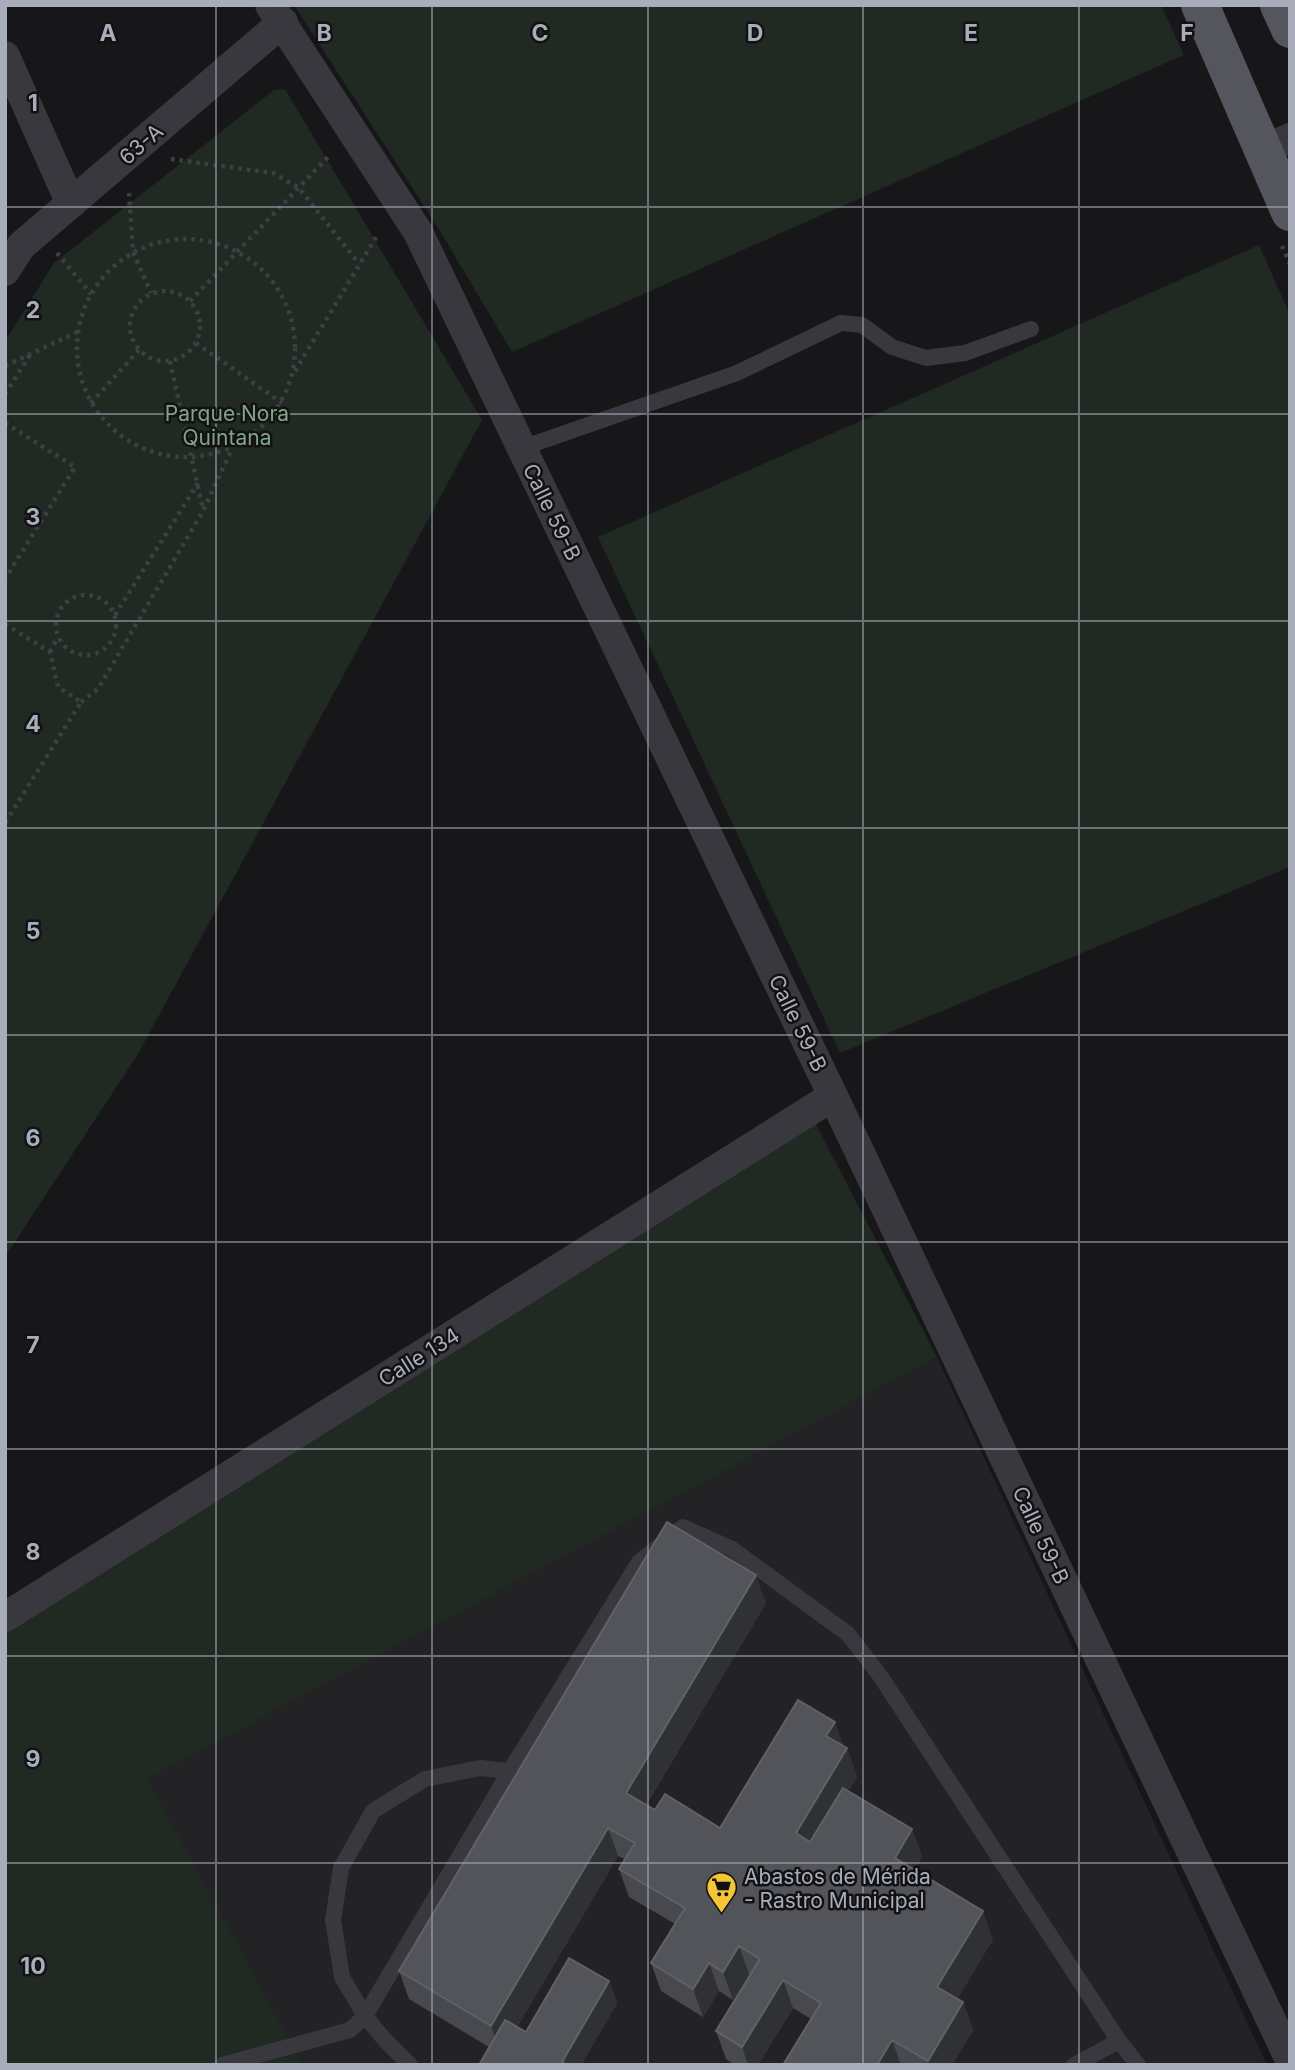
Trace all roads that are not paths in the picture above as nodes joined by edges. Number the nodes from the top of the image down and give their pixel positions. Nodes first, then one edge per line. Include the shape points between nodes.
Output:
1 (1200, 5) edge
2 (1279, 5) edge
3 (276, 14) edge
4 (1290, 29) edge
5 (5, 56) edge
6 (1276, 144) edge
7 (71, 204) junction
8 (1290, 212) edge
9 (5, 271) edge
10 (1031, 329) dead end
11 (522, 448) junction
12 (833, 1096) junction
13 (5, 1617) edge
14 (510, 1771) junction
15 (365, 2016) junction
16 (1119, 2040) junction
17 (1290, 2060) edge
18 (222, 2065) edge
19 (410, 2065) edge
20 (1074, 2065) edge
21 (1138, 2065) edge

1 - 6 main road
2 - 4 main road
3 - 7 street, 63-A
3 - 11 street, Calle 59-B via 418,232
5 - 7 street
6 - 8 main road
7 - 9 street, 63-A via 21,246
10 - 11 lane via 965,353 926,358 892,347 862,326 841,323 737,373
11 - 12 street, Calle 59-B
12 - 13 street, Calle 134
12 - 17 street, Calle 59-B
14 - 15 lane
14 - 15 lane via 480,1768 425,1779 373,1811 341,1868 333,1920 342,1977
14 - 16 lane via 639,1562 683,1527 732,1549 848,1634 881,1677
15 - 18 lane via 350,2030
15 - 19 lane
16 - 20 lane
16 - 21 lane

